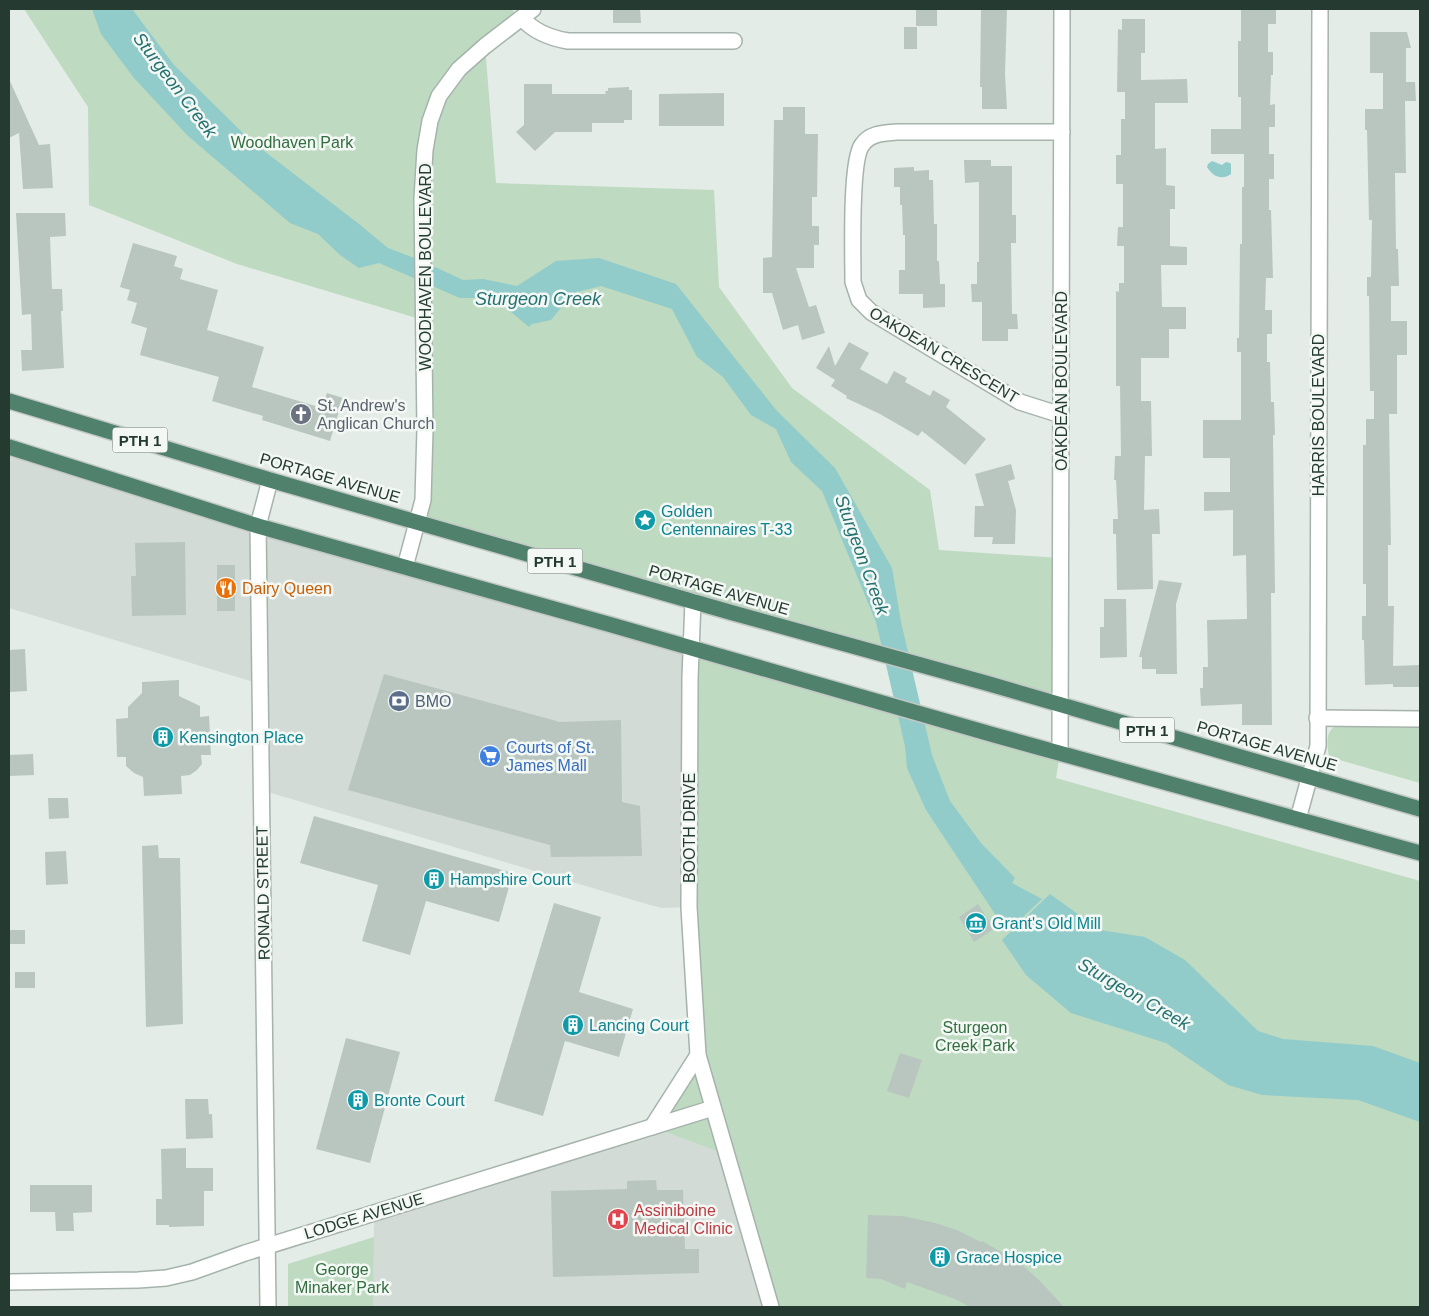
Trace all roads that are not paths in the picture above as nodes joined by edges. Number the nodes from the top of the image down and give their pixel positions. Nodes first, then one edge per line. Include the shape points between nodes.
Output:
1 (1062, 9) edge
2 (1320, 9) edge
3 (528, 13) edge
4 (734, 41) dead end
5 (1062, 132) junction
6 (9, 401) edge
7 (1061, 415) junction
8 (9, 447) edge
9 (270, 480) junction
10 (417, 521) junction
11 (258, 526) junction
12 (406, 567) junction
13 (693, 601) junction
14 (691, 647) junction
15 (1059, 705) junction
16 (1317, 718) junction
17 (1420, 719) edge
18 (1060, 753) junction
19 (1309, 777) junction
20 (1420, 809) edge
21 (1298, 819) junction
22 (1420, 853) edge
23 (698, 1055) junction
24 (713, 1108) junction
25 (652, 1127) junction
26 (267, 1246) junction
27 (9, 1282) edge
28 (268, 1307) edge
29 (771, 1307) edge

1 - 5 street, OAKDEAN BOULEVARD
2 - 16 street, HARRIS BOULEVARD
3 - 4 street via 531,27 536,31 568,41
3 - 10 street, WOODHAVEN BOULEVARD via 459,69 433,110 427,136 422,199 424,482
5 - 7 street, OAKDEAN BOULEVARD
5 - 7 street, OAKDEAN CRESCENT via 897,132 870,137 860,148 855,167 853,282 859,300 871,312 1020,402
6 - 9 highway, PORTAGE AVENUE / PTH 1
7 - 15 street, OAKDEAN BOULEVARD
8 - 11 highway
9 - 10 highway, PORTAGE AVENUE / PTH 1
9 - 11 street, RONALD STREET
10 - 12 street, WOODHAVEN BOULEVARD
10 - 13 highway, PORTAGE AVENUE / PTH 1
11 - 12 highway
11 - 26 street, RONALD STREET
12 - 14 highway
13 - 14 street, BOOTH DRIVE
13 - 15 highway, PORTAGE AVENUE / PTH 1
14 - 18 highway
14 - 23 street, BOOTH DRIVE via 689,907
15 - 18 street, OAKDEAN BOULEVARD
15 - 19 highway, PORTAGE AVENUE / PTH 1
16 - 17 street
16 - 19 street, HARRIS BOULEVARD via 1318,746
18 - 21 highway
19 - 20 highway, PORTAGE AVENUE / PTH 1
19 - 21 street, HARRIS BOULEVARD
21 - 22 highway
23 - 24 street, BOOTH DRIVE
23 - 25 street
24 - 25 street, LODGE AVENUE
24 - 29 street, BOOTH DRIVE
25 - 26 street, LODGE AVENUE
26 - 27 street, LODGE AVENUE via 166,1278
26 - 28 street, RONALD STREET

